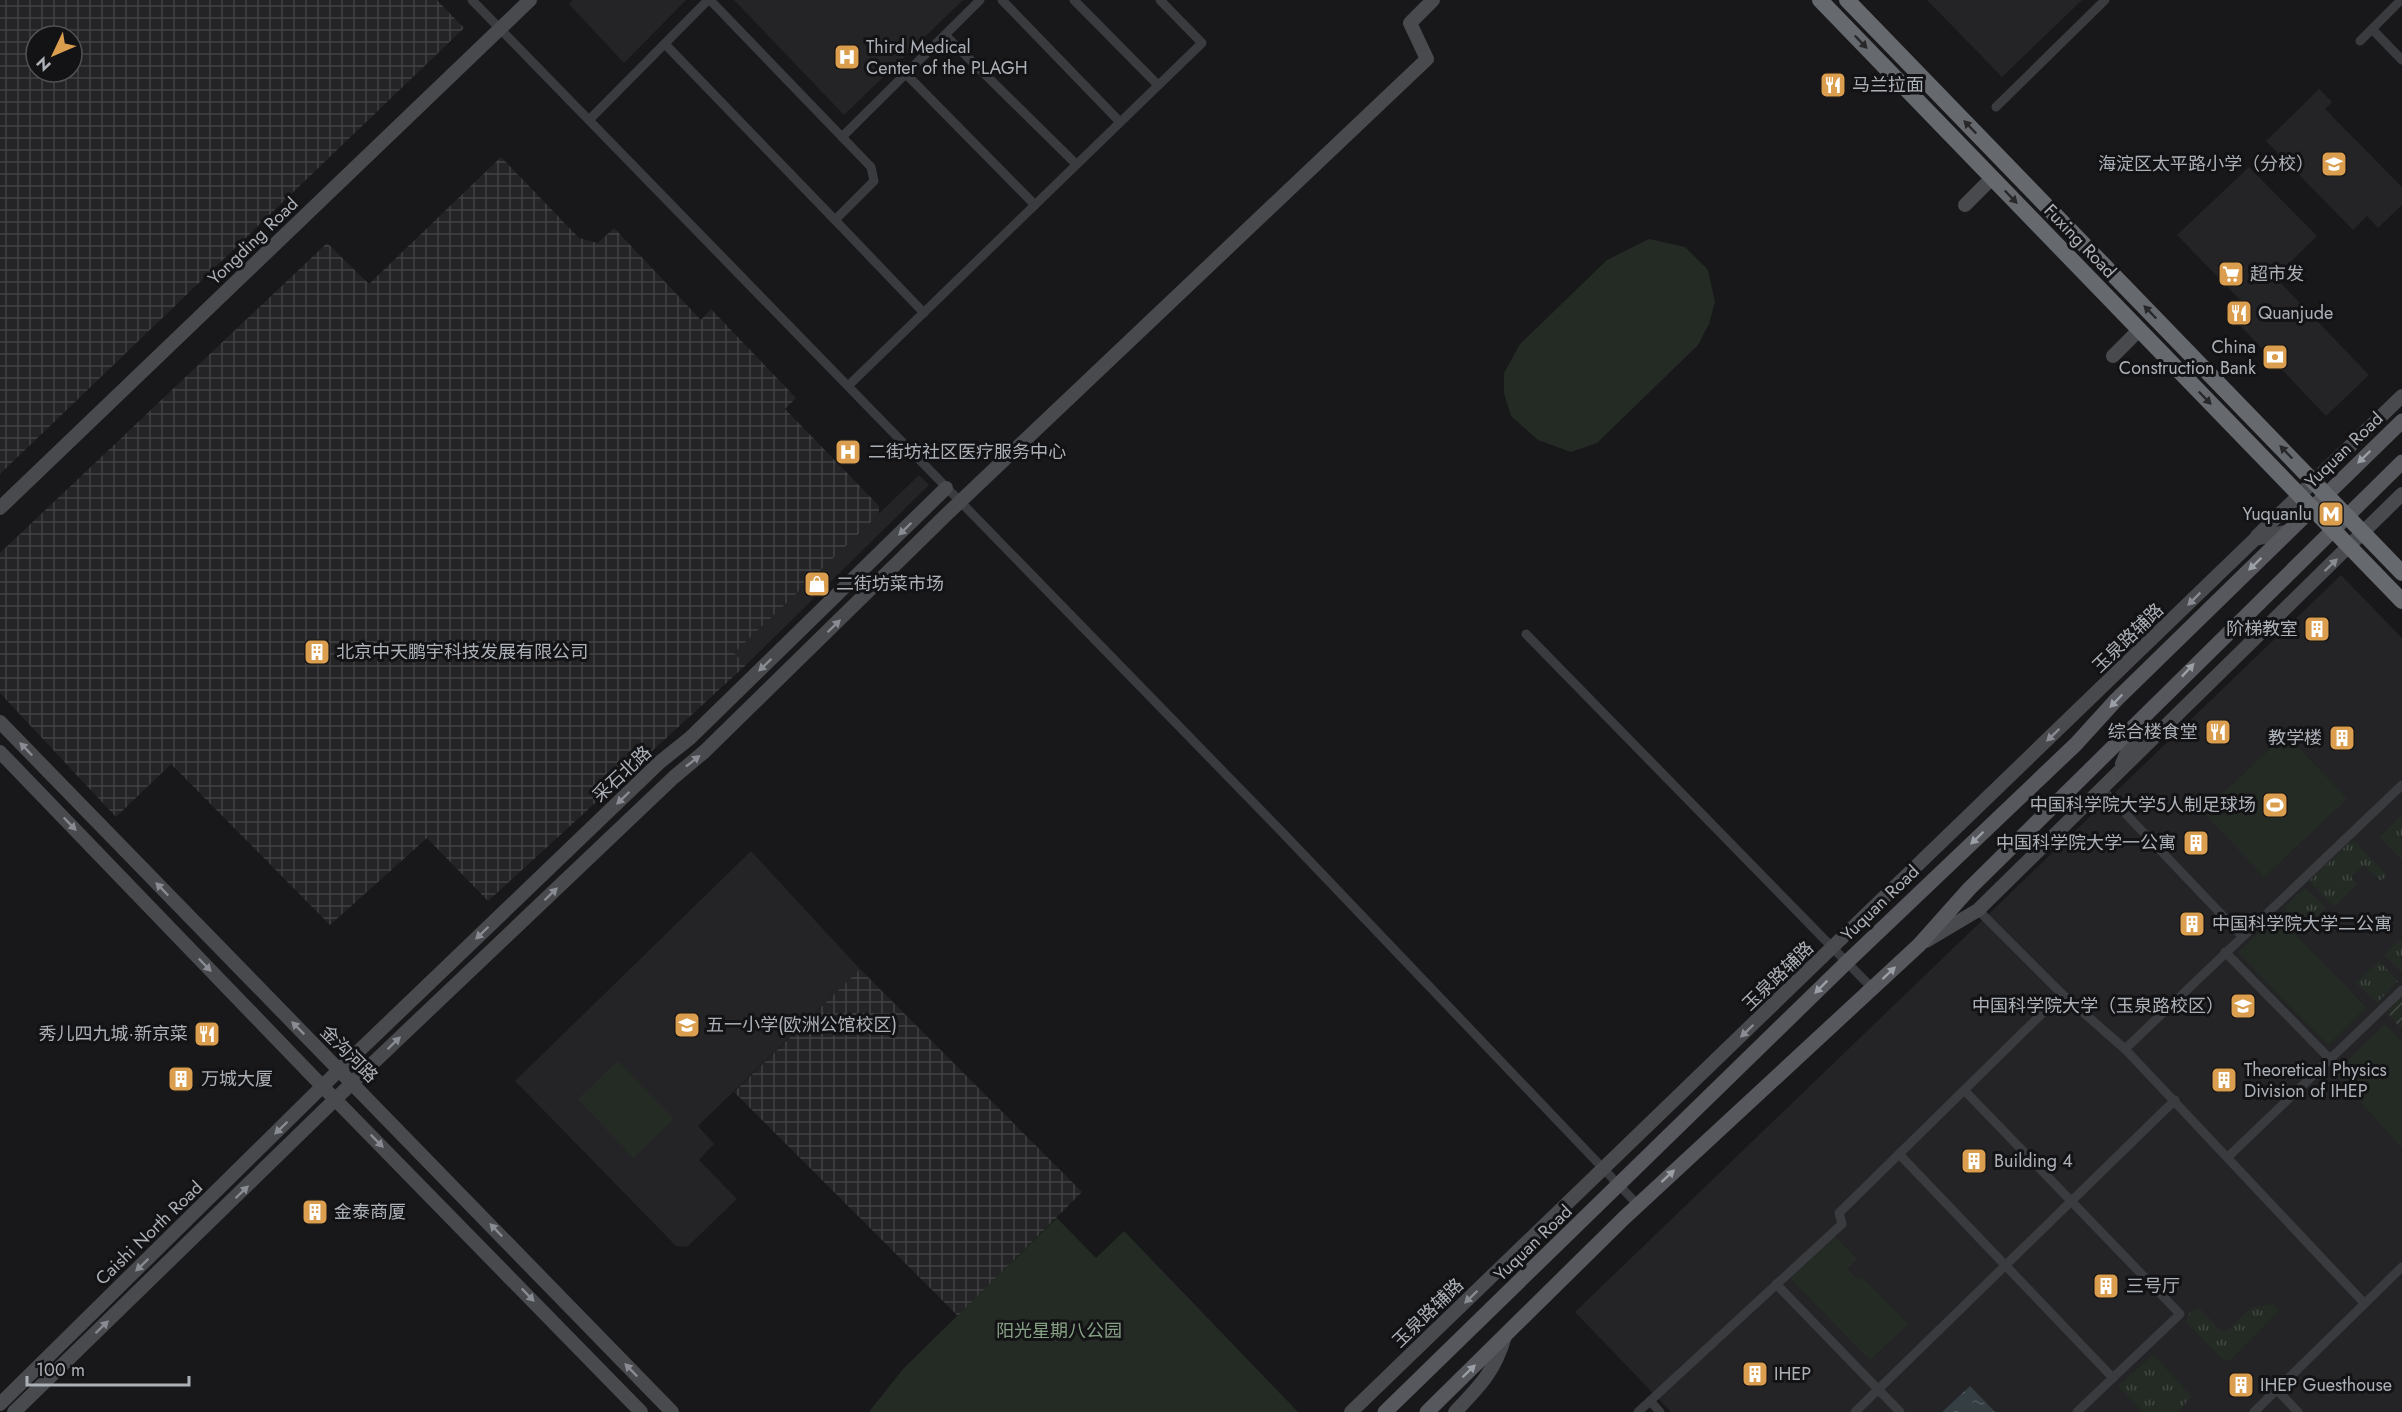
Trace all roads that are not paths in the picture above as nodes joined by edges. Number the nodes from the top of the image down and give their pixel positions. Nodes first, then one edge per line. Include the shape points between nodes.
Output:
1 (472, 0) edge
2 (530, 0) edge
3 (709, 0) edge
4 (980, 0) edge
5 (1002, 0) edge
6 (1074, 0) edge
7 (1160, 0) edge
8 (1433, 0) edge
9 (1820, 0) edge
10 (1847, 0) edge
11 (2105, 0) edge
12 (2401, 0) edge
13 (500, 29) junction
14 (2372, 29) junction
15 (945, 35) junction
16 (2360, 41) dead end
17 (665, 44) junction
18 (2402, 60) edge
19 (906, 74) junction
20 (1158, 85) junction
21 (1996, 107) dead end
22 (589, 120) junction
23 (1120, 122) junction
24 (842, 137) junction
25 (1076, 165) junction
26 (1992, 178) junction
27 (1035, 205) junction
28 (1965, 205) dead end
29 (835, 220) junction
30 (924, 313) junction
31 (2139, 330) junction
32 (2113, 356) dead end
33 (848, 386) junction
34 (2402, 396) edge
35 (2402, 421) edge
36 (2402, 462) edge
37 (946, 488) junction
38 (2321, 488) junction
39 (2402, 494) edge
40 (961, 502) junction
41 (2306, 502) junction
42 (0, 508) edge
43 (2347, 515) junction
44 (2333, 529) junction
45 (2289, 531) junction
46 (2364, 532) junction
47 (2255, 539) junction
48 (2350, 547) junction
49 (2402, 573) edge
50 (2402, 601) edge
51 (1526, 634) dead end
52 (2141, 720) junction
53 (0, 722) edge
54 (0, 752) edge
55 (2119, 771) junction
56 (2402, 785) edge
57 (2101, 788) junction
58 (1978, 910) junction
59 (2242, 936) junction
60 (1919, 945) junction
61 (1834, 948) junction
62 (2225, 952) junction
63 (1846, 962) junction
64 (1872, 988) junction
65 (2402, 990) edge
66 (2062, 994) junction
67 (2126, 1048) junction
68 (2330, 1059) junction
69 (339, 1070) junction
70 (352, 1083) junction
71 (323, 1087) junction
72 (1965, 1091) junction
73 (335, 1100) junction
74 (2175, 1100) junction
75 (1899, 1155) junction
76 (2229, 1156) junction
77 (1604, 1169) junction
78 (1619, 1186) junction
79 (2071, 1202) junction
80 (1638, 1205) junction
81 (1592, 1213) junction
82 (1610, 1232) junction
83 (2005, 1266) junction
84 (2402, 1267) edge
85 (1776, 1284) junction
86 (2364, 1303) junction
87 (1505, 1336) junction
88 (2113, 1378) junction
89 (1878, 1389) junction
90 (2277, 1390) junction
91 (1650, 1401) junction
92 (0, 1404) edge
93 (14, 1412) edge
94 (641, 1412) edge
95 (672, 1412) edge
96 (1351, 1412) edge
97 (1385, 1412) edge
98 (1427, 1412) edge
99 (1455, 1412) edge
100 (1638, 1412) edge
101 (1660, 1412) edge
102 (1855, 1412) edge
103 (1900, 1412) edge
104 (2077, 1412) edge
105 (2254, 1412) edge
106 (2298, 1412) edge

1 - 13 street
2 - 13 street, Yongding Road
3 - 17 street
3 - 24 street
4 - 15 street
5 - 23 street
6 - 20 street
7 - 20 street via 1202,43
8 - 40 street, 采石北路 via 1410,23 1427,59
9 -> 26 highway, Fuxing Road
38 -> 10 highway, Fuxing Road
11 - 21 street
12 - 14 street
13 - 22 street
13 - 42 street, Yongding Road
14 - 16 street
14 - 18 street
15 - 19 street
15 - 25 street
17 - 22 street
17 - 29 street
19 - 24 street
19 - 27 street
20 - 23 street
22 - 33 street
23 - 25 street
24 - 29 street via 871,167 874,181
25 - 27 street
26 - 28 street
26 -> 31 highway, Fuxing Road
27 - 30 street
29 - 30 street
30 - 33 street
31 - 32 street
31 -> 41 highway, Fuxing Road
33 - 37 street
34 - 38 street, Yuquan Road
35 -> 38 main road, Yuquan Road
36 - 43 main road
37 - 40 street
37 -> 69 street, 采石北路 via 690,738 660,762
38 - 41 main road, Yuquan Road
38 - 43 highway, Fuxing Road
39 - 46 street
70 -> 40 street, 采石北路 via 704,752
40 - 77 street
41 - 44 highway, Fuxing Road
41 - 45 main road, Yuquan Road
41 - 47 street, Yuquan Road
43 - 44 main road
43 - 46 highway, Fuxing Road
44 - 48 highway, Fuxing Road
52 -> 44 main road
45 - 47 street
45 -> 63 main road, Yuquan Road via 2076,744
46 - 48 street
46 - 49 highway, Fuxing Road
47 -> 61 street, 玉泉路辅路
48 - 50 highway, Fuxing Road
55 -> 48 street
51 - 61 street
52 - 55 street
52 - 60 main road via 1969,888
69 -> 53 street, 金沟河路
54 -> 71 street
55 - 57 street
56 - 59 street
57 - 58 street
57 - 59 street
58 - 60 street
58 - 66 street
59 - 62 street
64 -> 60 main road
61 - 63 street
61 -> 77 street, 玉泉路辅路
62 - 67 street
62 - 68 street
63 - 64 street
63 -> 78 main road, Yuquan Road
80 -> 64 main road
65 - 68 street
66 - 67 street
66 - 72 street
67 - 74 street
68 - 76 street
69 - 70 street, 金沟河路
69 - 71 street, 采石北路
70 - 73 street, 采石北路
95 -> 70 street, 金沟河路
71 - 73 street
71 -> 92 street, Caishi North Road
72 - 75 street
72 - 79 street
93 -> 73 street, Caishi North Road
73 -> 94 street
74 - 76 street
74 - 79 street
75 - 83 street
75 - 85 street via 1839,1213 1842,1224
76 - 86 street
77 - 78 street
77 -> 96 street, 玉泉路辅路
78 - 80 street
78 - 81 main road, Yuquan Road
79 - 83 street
79 - 88 street via 2180,1314
80 - 82 main road
81 - 82 main road via 1609,1217
81 - 97 main road, Yuquan Road
82 - 87 main road
83 - 88 street
83 - 89 street
84 - 86 street
85 - 89 street
85 - 91 street
86 - 90 street
98 -> 87 main road
87 - 99 street via 1488,1378
88 - 104 street
89 - 102 street
89 - 103 street
90 - 105 street
90 - 106 street
91 - 100 street
91 - 101 street

